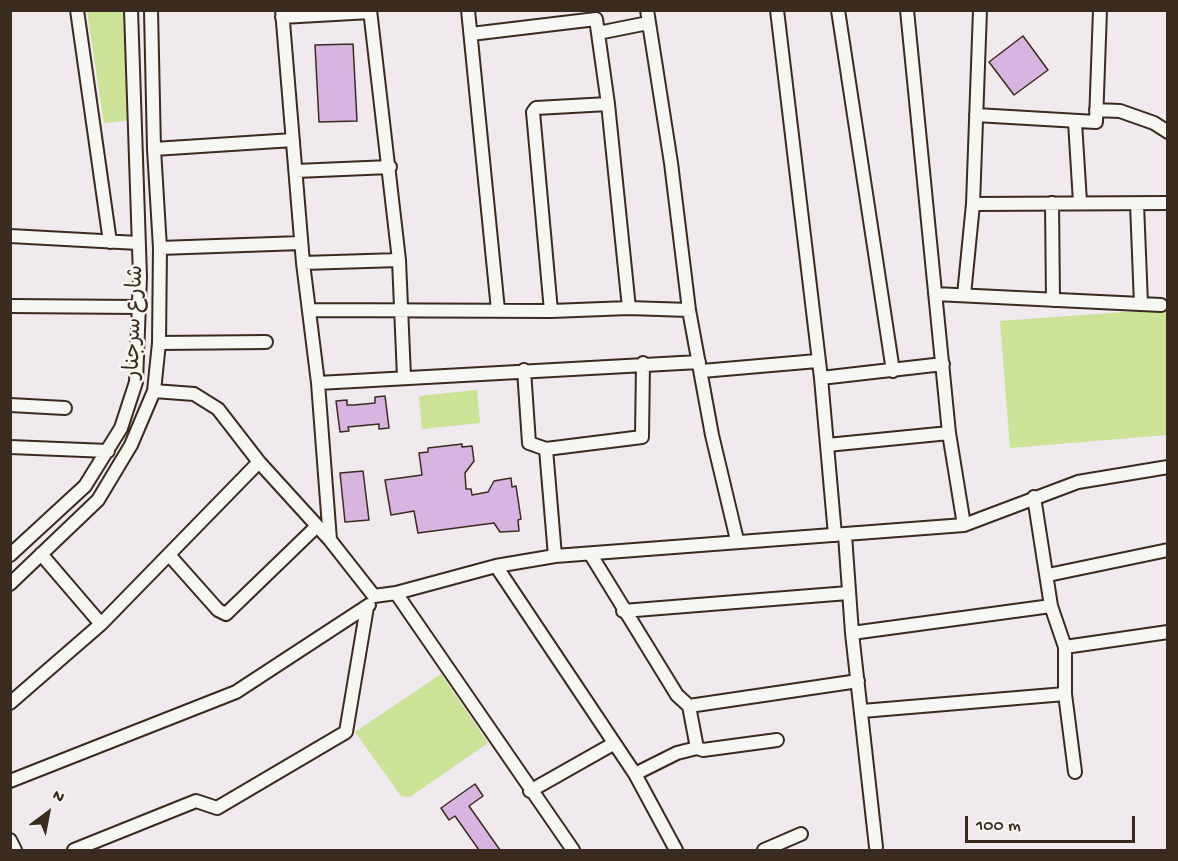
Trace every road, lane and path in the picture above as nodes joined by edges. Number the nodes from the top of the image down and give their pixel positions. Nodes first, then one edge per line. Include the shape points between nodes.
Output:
1 (77, 10) edge
2 (131, 10) edge
3 (151, 10) edge
4 (468, 10) edge
5 (777, 10) edge
6 (838, 10) edge
7 (907, 10) edge
8 (980, 10) edge
9 (1100, 10) edge
10 (370, 11) edge
11 (282, 14) edge
12 (648, 17) edge
13 (471, 33) junction
14 (598, 33) junction
15 (608, 104) junction
16 (1096, 110) junction
17 (976, 115) junction
18 (1075, 122) junction
19 (1167, 132) edge
20 (293, 140) junction
21 (154, 149) junction
22 (390, 167) junction
23 (296, 171) junction
24 (1080, 202) junction
25 (1167, 202) edge
26 (973, 204) junction
27 (1052, 204) junction
28 (1137, 204) junction
29 (10, 236) edge
30 (110, 242) junction
31 (138, 243) junction
32 (301, 243) junction
33 (160, 248) junction
34 (399, 260) junction
35 (303, 262) junction
36 (935, 294) junction
37 (964, 296) junction
38 (1053, 300) junction
39 (1141, 304) junction
40 (1161, 304) dead end
41 (10, 306) edge
42 (139, 307) junction
43 (629, 308) junction
44 (311, 310) junction
45 (402, 310) junction
46 (498, 310) junction
47 (689, 310) junction
48 (551, 311) junction
49 (266, 342) dead end
50 (159, 343) junction
51 (817, 361) junction
52 (643, 363) junction
53 (943, 364) junction
54 (700, 366) junction
55 (524, 370) junction
56 (893, 372) junction
57 (404, 377) junction
58 (821, 378) junction
59 (318, 383) junction
60 (154, 391) junction
61 (10, 405) edge
62 (64, 408) dead end
63 (949, 433) junction
64 (827, 445) junction
65 (10, 447) edge
66 (546, 449) junction
67 (108, 451) junction
68 (259, 462) junction
69 (1167, 467) edge
70 (1034, 497) junction
71 (964, 525) junction
72 (316, 528) junction
73 (840, 535) junction
74 (330, 540) junction
75 (737, 540) junction
76 (1167, 550) edge
77 (41, 554) junction
78 (10, 555) edge
79 (591, 555) junction
80 (171, 556) junction
81 (555, 556) junction
82 (496, 566) junction
83 (1048, 575) junction
84 (10, 584) edge
85 (396, 593) junction
86 (848, 593) junction
87 (370, 601) junction
88 (1051, 606) junction
89 (623, 611) junction
90 (101, 624) junction
91 (1167, 632) edge
92 (852, 633) junction
93 (1065, 647) junction
94 (858, 681) junction
95 (1065, 694) junction
96 (10, 703) edge
97 (689, 706) junction
98 (862, 711) junction
99 (777, 740) dead end
100 (614, 744) junction
101 (697, 748) junction
102 (1075, 772) dead end
103 (635, 774) junction
104 (10, 782) edge
105 (530, 791) junction
106 (801, 834) dead end
107 (10, 840) edge
108 (876, 847) dead end
109 (15, 850) edge
110 (74, 850) edge
111 (573, 850) edge
112 (676, 850) edge
113 (764, 850) edge

1 - 30 street
2 - 31 street, شارع سرجنار
3 - 21 street, شارع سرجنار
4 - 13 street
5 - 51 street
6 - 56 street
7 - 36 street
8 - 17 street
9 - 16 street
10 - 11 street
10 - 22 street
11 - 20 street
12 - 14 street
12 - 47 street
13 - 14 street via 596,19
13 - 46 street
14 - 15 street
15 - 43 street
15 - 48 street via 536,108 533,112
16 - 18 street via 1096,122
16 - 19 street via 1120,111
17 - 18 street
17 - 26 street
18 - 24 street
20 - 21 street
20 - 23 street
21 - 33 street, شارع سرجنار
22 - 23 street
22 - 34 street
23 - 32 street
24 - 27 street
24 - 28 street
25 - 28 street
26 - 27 street
26 - 37 street
27 - 38 street
28 - 39 street
29 - 30 street
30 - 31 street
31 - 42 street, شارع سرجنار
32 - 33 street
32 - 35 street
33 - 50 street, شارع سرجنار
34 - 35 street
34 - 45 street
35 - 44 street
36 - 37 street
36 - 53 street
37 - 38 street
38 - 39 street
39 - 40 street
41 - 42 street
42 - 67 street, شارع سرجنار via 136,382 121,428
43 - 47 street
43 - 48 street
44 - 45 street
44 - 59 street
45 - 46 street
45 - 57 street
46 - 48 street
47 - 54 street
49 - 50 street
50 - 60 street, شارع سرجنار
51 - 54 street
51 - 58 street
52 - 54 street
52 - 55 street
52 - 66 street via 642,437
53 - 56 street
53 - 63 street
54 - 75 street
55 - 57 street
55 - 66 street via 528,443
56 - 58 street
57 - 59 street
58 - 64 street
59 - 74 street
60 - 68 street via 194,394 206,401 228,420
60 - 77 street, شارع سرجنار via 140,429 105,490 86,514
61 - 62 street
63 - 64 street
63 - 71 street
64 - 73 street
65 - 67 street
66 - 81 street
67 - 78 street, شارع سرجنار via 85,486
68 - 72 street
68 - 80 street
69 - 70 street via 1078,482
70 - 71 street
70 - 83 street
71 - 73 street
72 - 74 street
72 - 80 street via 226,614 218,610
73 - 75 street
73 - 86 street
74 - 87 street
75 - 79 street
76 - 83 street
77 - 84 street, شارع سرجنار
77 - 90 street
79 - 81 street
79 - 89 street
80 - 90 street
81 - 82 street
82 - 85 street
82 - 100 street
83 - 88 street
85 - 87 street
85 - 105 street
86 - 89 street
86 - 92 street
87 - 104 street via 236,692
87 - 110 street via 346,732 217,808 196,801
88 - 92 street
88 - 93 street
89 - 97 street via 677,695
90 - 96 street
91 - 93 street
92 - 94 street
93 - 95 street
94 - 97 street
94 - 98 street
95 - 98 street
95 - 102 street
97 - 101 street
98 - 108 street
99 - 101 street
100 - 103 street
100 - 105 street
101 - 103 street
103 - 112 street
105 - 111 street
106 - 113 street
107 - 109 street

